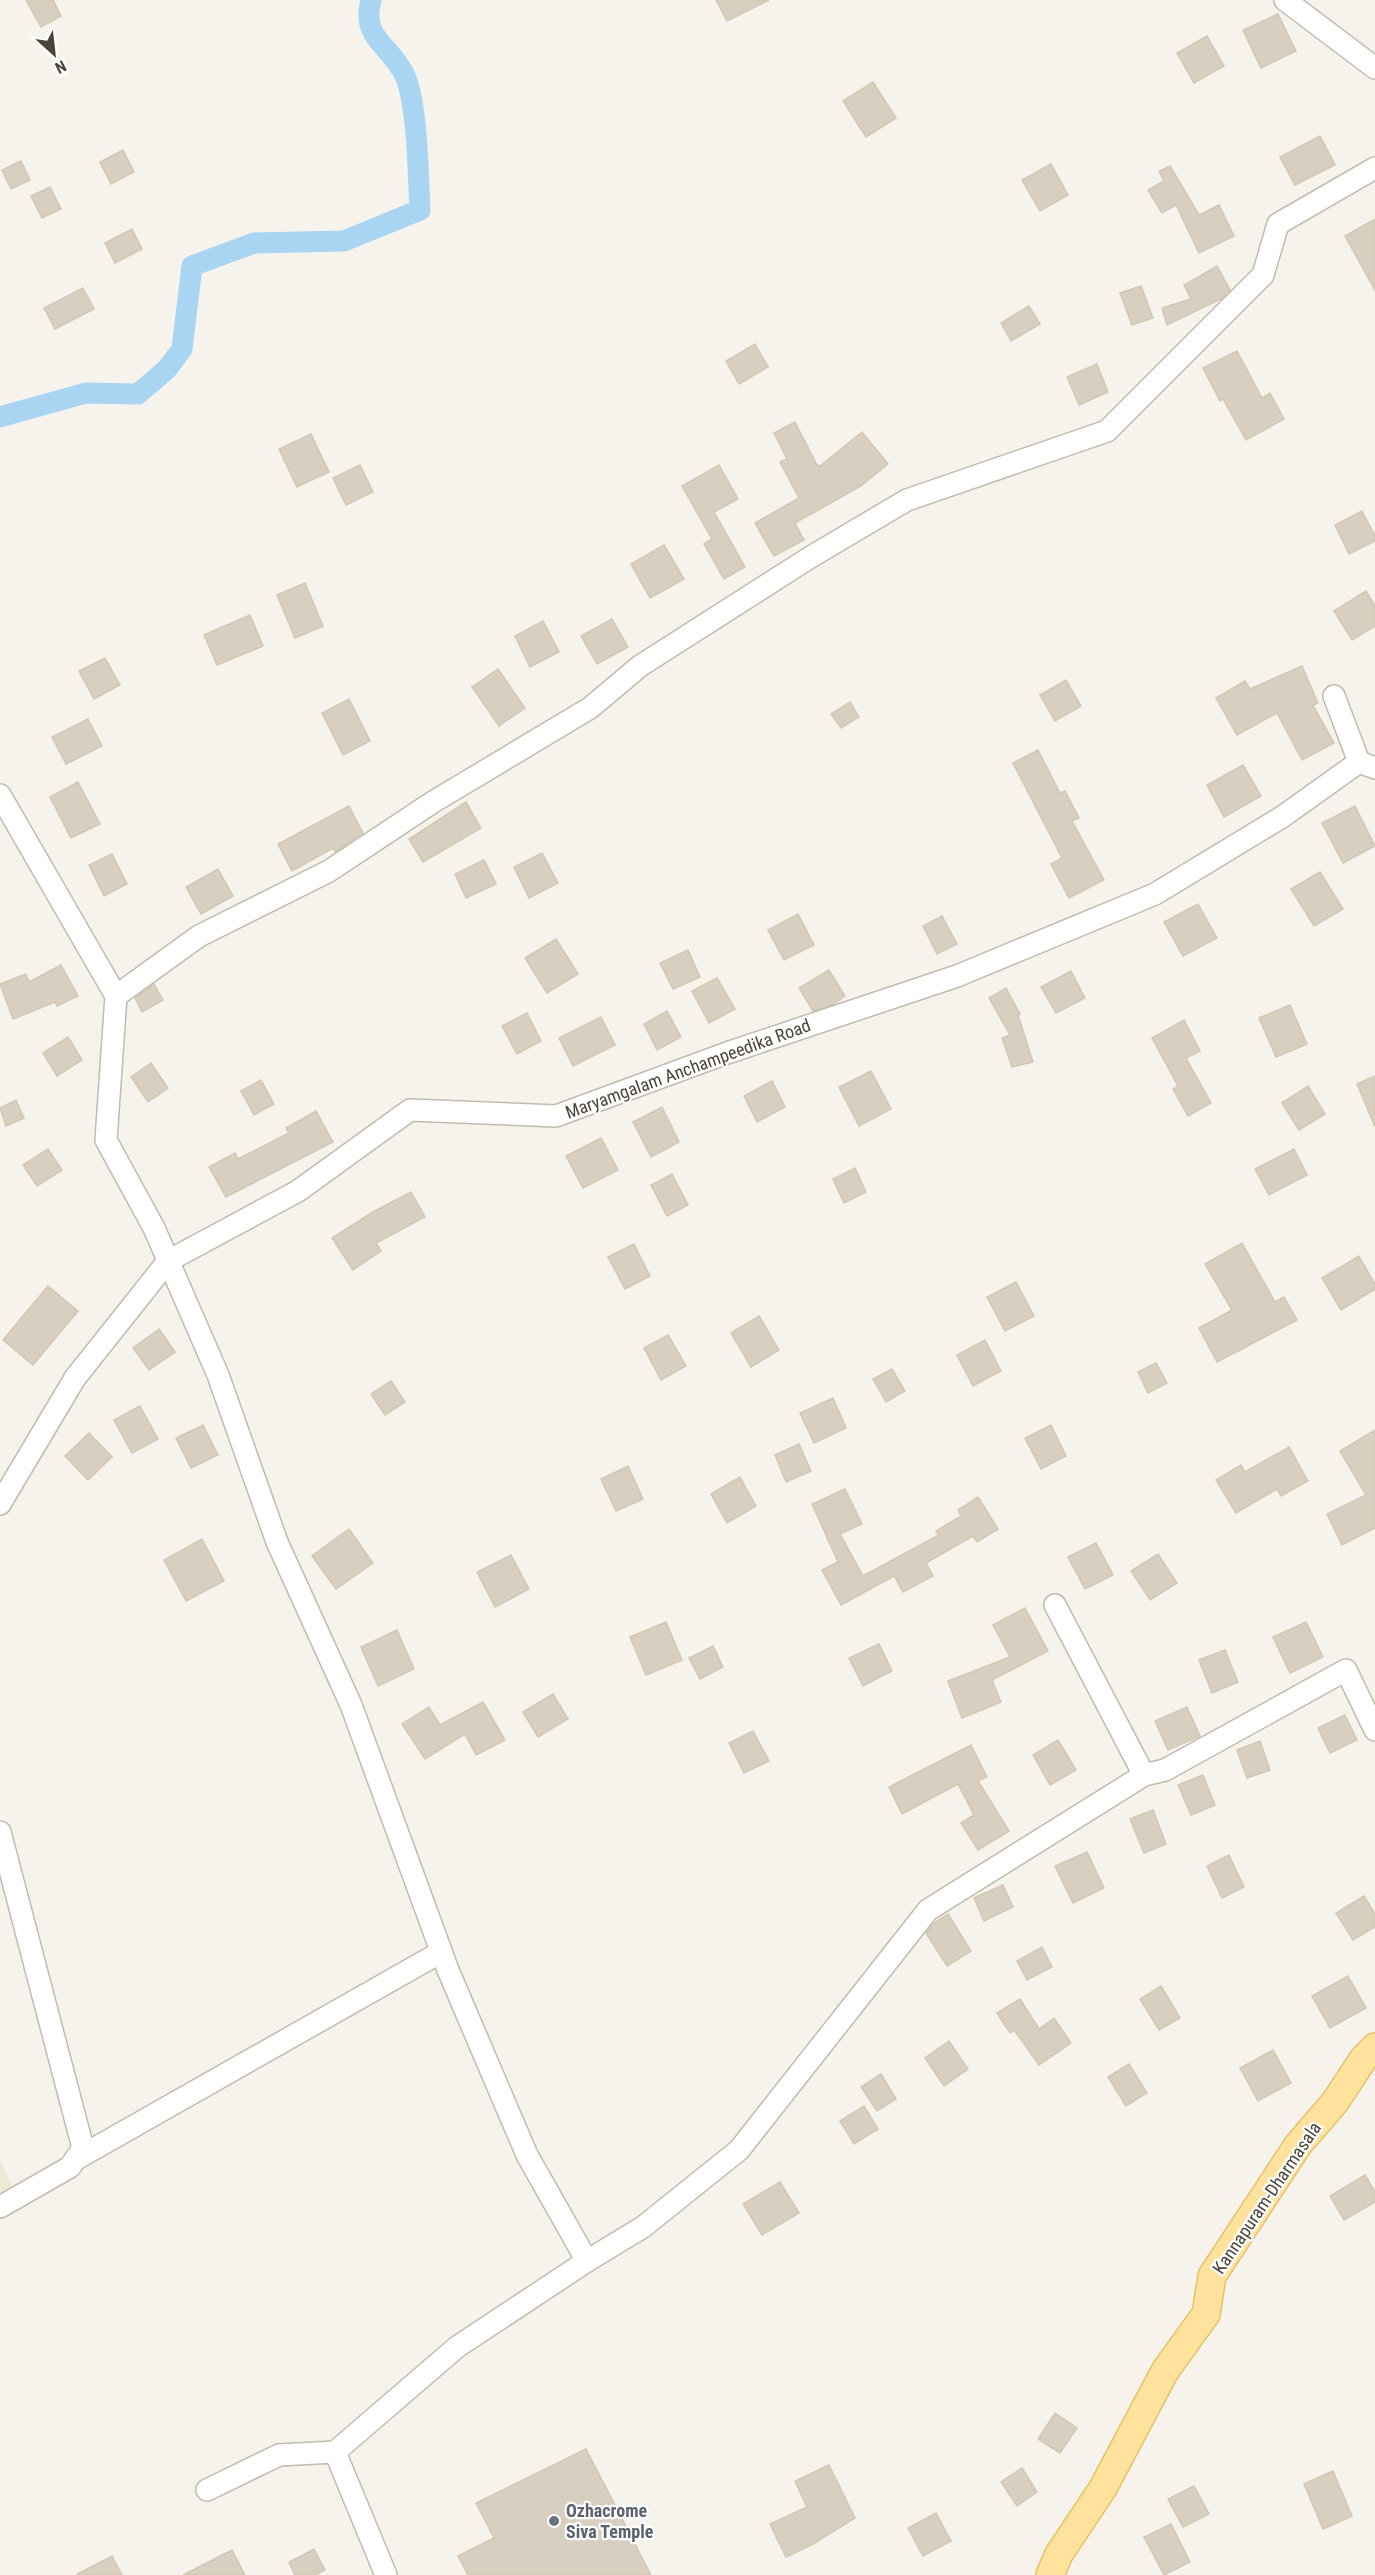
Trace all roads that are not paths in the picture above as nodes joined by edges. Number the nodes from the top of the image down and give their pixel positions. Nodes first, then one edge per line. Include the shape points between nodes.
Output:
1 (1285, 0) edge
2 (1375, 68) edge
3 (1375, 168) edge
4 (1334, 696) dead end
5 (1367, 765) edge
6 (0, 795) edge
7 (116, 996) junction
8 (168, 1261) junction
9 (0, 1504) edge
10 (1054, 1605) dead end
11 (1375, 1730) edge
12 (1144, 1775) junction
13 (0, 1832) edge
14 (441, 1952) junction
15 (1375, 2047) edge
16 (76, 2159) junction
17 (0, 2207) edge
18 (588, 2261) junction
19 (335, 2452) junction
20 (207, 2490) dead end
21 (386, 2575) edge
22 (1050, 2575) edge

1 - 2 street
3 - 7 street via 1278,224 1263,275 1107,431 907,500 640,666 590,708 433,802 329,871 199,936
4 - 5 street
5 - 8 street, Maryamgalam Anchampeedika Road via 1155,894 957,976 727,1053 556,1116 410,1110 298,1191
6 - 7 street
7 - 8 street via 106,1140
8 - 9 street, Maryamgalam Anchampeedika Road via 75,1378
8 - 14 street via 218,1375 277,1542 351,1705
10 - 12 street
11 - 12 street via 1346,1670 1164,1770
12 - 18 street via 928,1910 740,2150 643,2227
13 - 16 street via 83,2148
14 - 16 street
14 - 18 street via 527,2155
15 - 22 main road, Kannapuram-Dharmasala via 1298,2145 1212,2276 1206,2314 1165,2371 1103,2488 1059,2554
16 - 17 street via 70,2167
18 - 19 street via 457,2347
19 - 20 street via 279,2455
19 - 21 street

